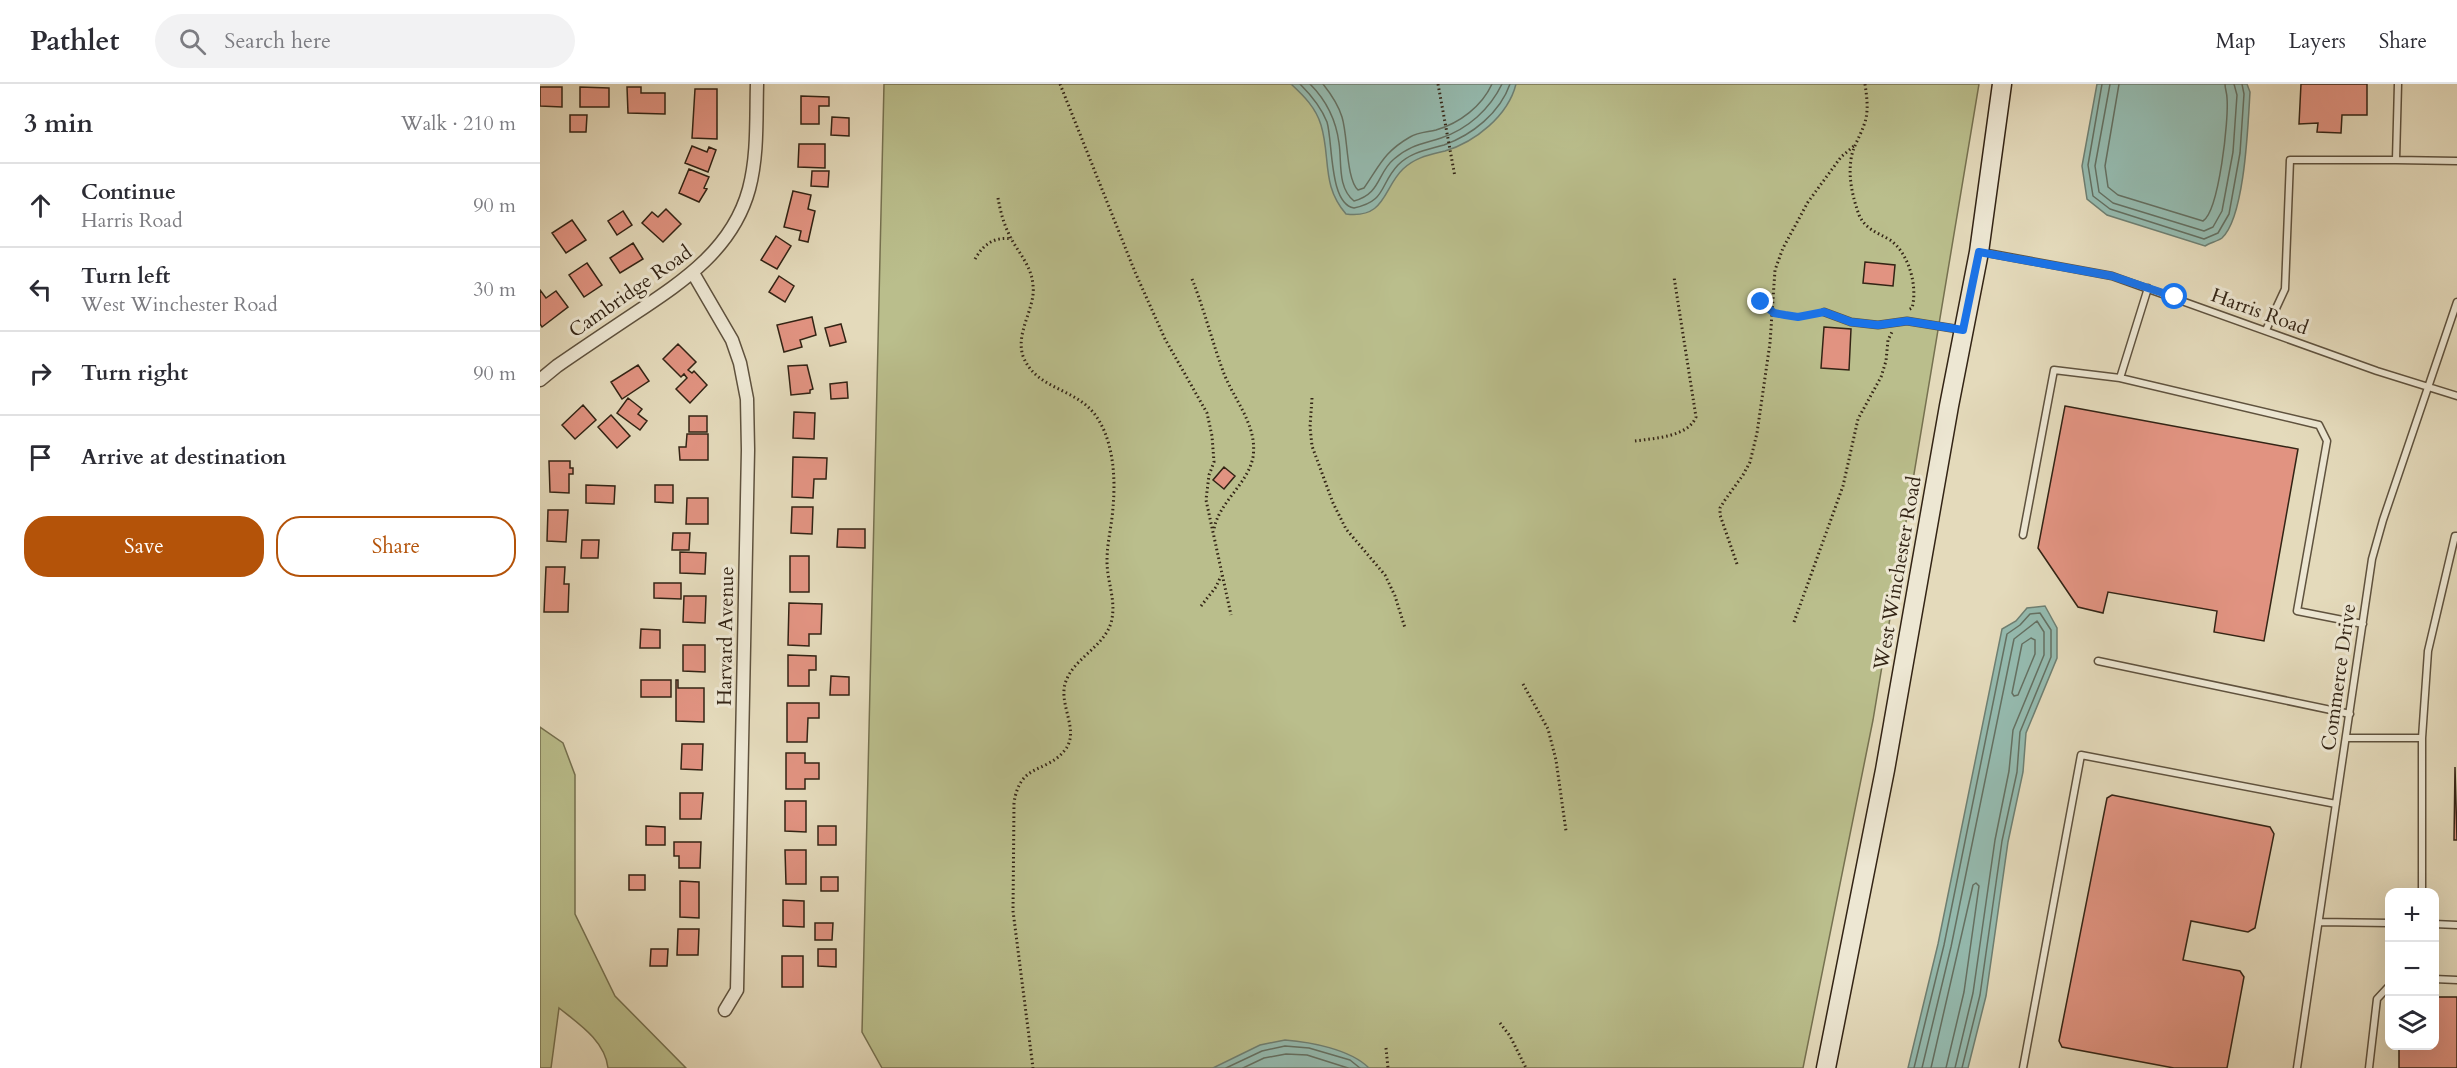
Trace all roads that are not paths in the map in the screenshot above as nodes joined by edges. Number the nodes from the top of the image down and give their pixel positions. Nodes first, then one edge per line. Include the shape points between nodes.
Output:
1 (757, 84) edge
2 (2002, 84) edge
3 (2398, 84) edge
4 (2396, 160) junction
5 (2457, 161) edge
6 (1979, 252) junction
7 (693, 273) junction
8 (2148, 288) junction
9 (2457, 302) edge
10 (1824, 312) road end
11 (1963, 330) junction
12 (2266, 330) junction
13 (2120, 378) junction
14 (540, 380) edge
15 (2428, 387) junction
16 (2457, 396) edge
17 (2024, 535) dead end
18 (2457, 536) edge
19 (2363, 624) junction
20 (2098, 662) dead end
21 (2350, 714) junction
22 (2346, 738) junction
23 (2422, 738) junction
24 (2336, 804) junction
25 (2422, 888) edge
26 (2319, 922) junction
27 (2385, 924) edge
28 (2439, 924) edge
29 (2457, 925) edge
30 (2439, 979) edge
31 (2457, 980) edge
32 (2385, 990) edge
33 (725, 1010) dead end
34 (1826, 1068) edge
35 (2023, 1068) edge
36 (2297, 1068) edge
37 (2369, 1068) edge

1 - 7 street, Cambridge Road via 756,141 748,191 728,236
2 - 6 main road, West Winchester Road
3 - 4 lane
4 - 5 lane
4 - 12 lane via 2290,160 2285,289
6 - 8 lane, Harris Road via 2112,276
6 - 11 main road, West Winchester Road
7 - 14 street, Cambridge Road
7 - 33 street, Harvard Avenue via 732,340 747,399 737,990
8 - 12 lane, Harris Road
8 - 13 lane
9 - 15 lane, Commerce Drive
10 - 11 lane via 1851,322 1878,325 1907,321
11 - 34 main road, West Winchester Road via 1885,770
12 - 15 lane, Harris Road
13 - 17 lane via 2054,370
13 - 19 lane via 2319,425 2327,441 2297,611
15 - 16 lane, Harris Road
15 - 19 lane, Commerce Drive via 2372,559
18 - 23 lane via 2428,651
19 - 21 lane, Commerce Drive
20 - 21 lane
21 - 22 lane, Commerce Drive
22 - 23 lane
22 - 24 lane, Commerce Drive
23 - 25 lane
24 - 26 lane, Commerce Drive
24 - 35 lane via 2081,755
26 - 27 lane
26 - 36 lane, Commerce Drive
28 - 29 lane
30 - 31 lane
32 - 37 lane via 2377,999

